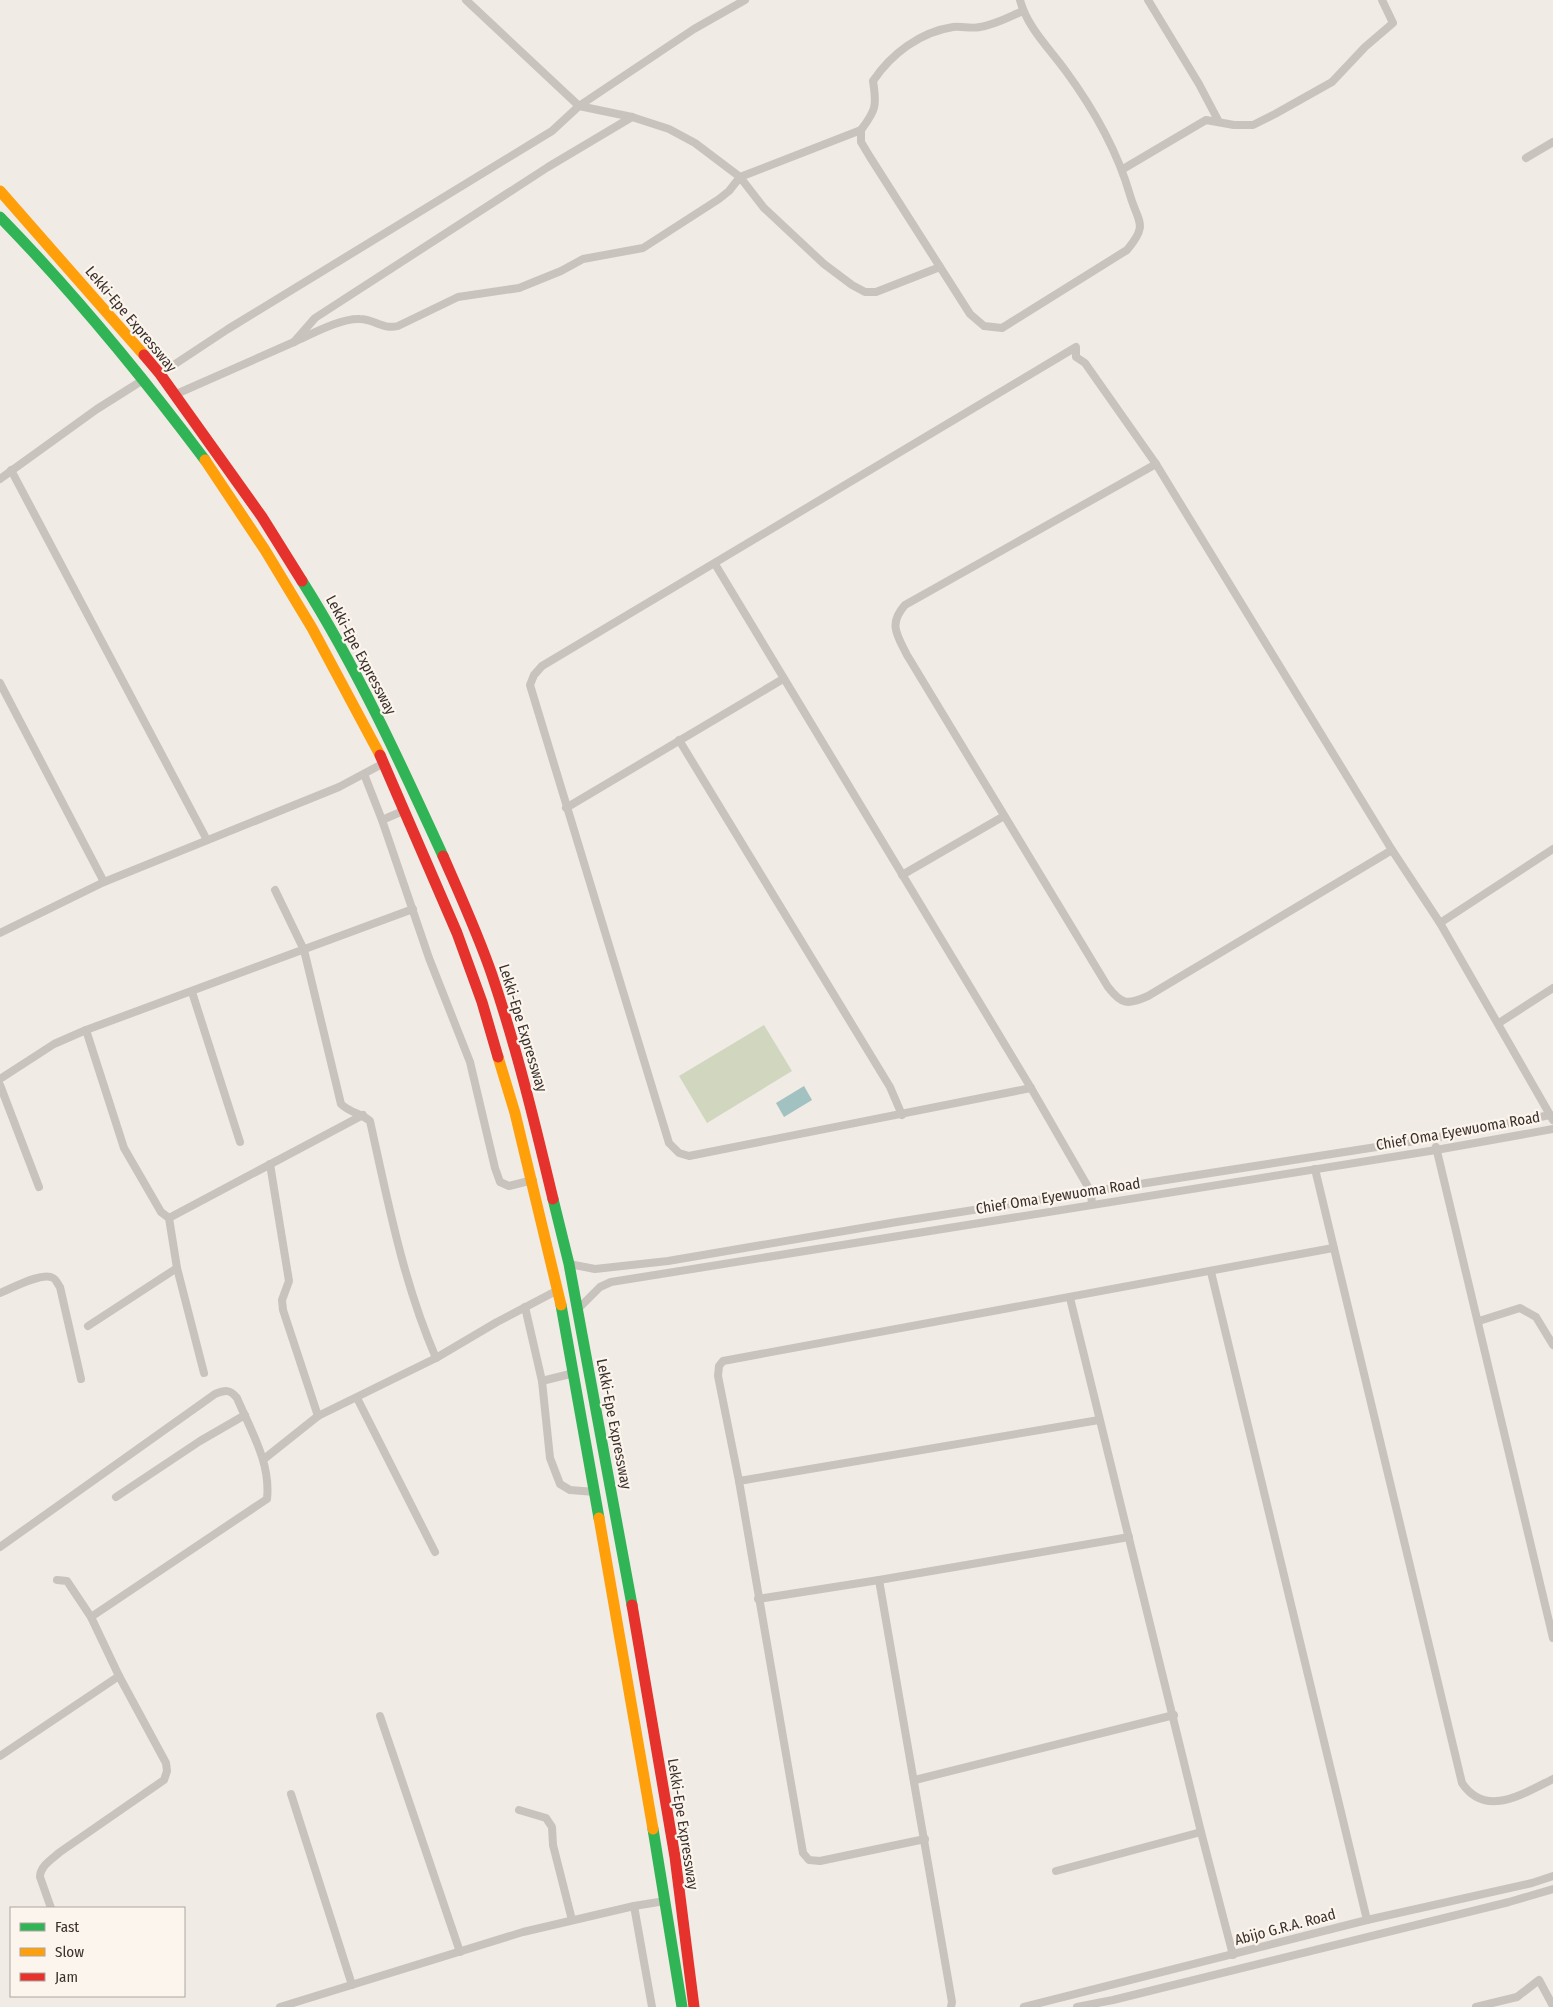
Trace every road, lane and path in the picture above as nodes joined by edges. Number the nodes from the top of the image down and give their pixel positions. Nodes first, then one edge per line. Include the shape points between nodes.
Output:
1 (466, 0) edge
2 (745, 0) edge
3 (1020, 0) edge
4 (1148, 0) edge
5 (1382, 0) edge
6 (1023, 11) junction
7 (579, 106) junction
8 (632, 117) junction
9 (1219, 122) junction
10 (861, 130) junction
11 (1553, 142) edge
12 (1526, 158) dead end
13 (1123, 170) junction
14 (740, 177) junction
15 (0, 190) edge
16 (0, 218) edge
17 (940, 267) junction
18 (294, 342) junction
19 (160, 374) junction
20 (143, 380) junction
21 (174, 395) junction
22 (1156, 464) junction
23 (11, 470) junction
24 (0, 479) edge
25 (715, 564) junction
26 (783, 679) junction
27 (0, 683) edge
28 (679, 740) junction
29 (384, 762) junction
30 (364, 774) junction
31 (566, 808) junction
32 (404, 811) junction
33 (1004, 816) junction
34 (382, 820) junction
35 (207, 840) junction
36 (1553, 849) edge
37 (1392, 850) junction
38 (902, 876) junction
39 (104, 882) junction
40 (275, 890) dead end
41 (412, 909) junction
42 (1440, 923) junction
43 (0, 933) edge
44 (304, 950) junction
45 (1553, 988) edge
46 (192, 992) junction
47 (1499, 1023) junction
48 (86, 1030) junction
49 (0, 1079) edge
50 (0, 1085) edge
51 (1031, 1088) junction
52 (363, 1115) junction
53 (902, 1115) junction
54 (1551, 1117) edge
55 (1553, 1129) edge
56 (1434, 1138) junction
57 (240, 1142) dead end
58 (1436, 1150) junction
59 (270, 1164) junction
60 (1316, 1169) junction
61 (532, 1180) junction
62 (39, 1187) dead end
63 (1090, 1192) junction
64 (1092, 1204) junction
65 (169, 1218) junction
66 (1333, 1248) junction
67 (568, 1264) junction
68 (178, 1268) junction
69 (1211, 1272) junction
70 (558, 1290) junction
71 (0, 1293) edge
72 (1070, 1298) junction
73 (525, 1307) junction
74 (577, 1310) junction
75 (1478, 1321) junction
76 (88, 1326) dead end
77 (1553, 1345) edge
78 (436, 1358) junction
79 (204, 1373) dead end
80 (574, 1373) junction
81 (81, 1379) dead end
82 (542, 1381) junction
83 (356, 1398) junction
84 (244, 1415) junction
85 (318, 1416) junction
86 (1099, 1420) junction
87 (264, 1459) junction
88 (739, 1482) junction
89 (595, 1492) junction
90 (116, 1497) dead end
91 (1128, 1537) junction
92 (0, 1547) edge
93 (435, 1552) dead end
94 (58, 1580) dead end
95 (879, 1580) junction
96 (758, 1599) junction
97 (91, 1617) junction
98 (1553, 1638) edge
99 (642, 1667) junction
100 (626, 1670) junction
101 (118, 1676) junction
102 (1174, 1715) junction
103 (380, 1716) dead end
104 (0, 1756) edge
105 (1553, 1779) edge
106 (915, 1780) junction
107 (291, 1794) dead end
108 (519, 1810) dead end
109 (1201, 1832) junction
110 (925, 1839) junction
111 (1056, 1871) dead end
112 (1553, 1876) edge
113 (1553, 1889) edge
114 (665, 1901) junction
115 (634, 1906) junction
116 (51, 1907) edge
117 (572, 1920) junction
118 (1367, 1920) junction
119 (460, 1952) junction
120 (1233, 1955) junction
121 (352, 1985) junction
122 (1111, 2003) edge
123 (953, 2005) edge
124 (1088, 2006) edge
125 (1553, 2006) edge
126 (280, 2007) edge
127 (652, 2007) edge
128 (682, 2007) edge
129 (694, 2007) edge
130 (1024, 2007) edge
131 (1077, 2007) edge
132 (1476, 2007) edge

1 - 7 street
2 - 7 street via 694,29
3 - 6 street
4 - 9 street via 1200,84
5 - 9 street via 1393,23 1332,82 1254,125
6 - 10 street via 979,28 954,27 927,34 899,52 873,81 874,114
6 - 13 street via 1098,120
7 - 8 street
7 - 19 street via 552,131
8 - 14 street via 669,128
8 - 18 street via 548,167 315,318
9 - 13 street via 1206,120
10 - 14 street
10 - 17 street via 861,142
11 - 12 street
13 - 17 street via 1132,204 1141,222 1139,236 1127,250 1002,328 984,326 970,314
14 - 17 street via 764,208 824,264 865,292 876,292
14 - 18 street via 719,199 643,248 583,259 519,288 466,295 398,326 389,328 358,319
15 - 19 highway, Lekki-Epe Expressway
16 - 20 highway, Lekki-Epe Expressway via 34,252
18 - 21 street
19 - 21 highway, Lekki-Epe Expressway
20 - 23 street
20 - 29 highway, Lekki-Epe Expressway via 210,468 264,550 312,628
21 - 67 highway, Lekki-Epe Expressway via 262,517 324,616 428,820 492,976 529,1098
22 - 25 street via 1085,363 1076,357 1076,347
22 - 33 street via 898,613 895,622 897,635 907,655
22 - 37 street
23 - 24 street
23 - 35 street
25 - 26 street
25 - 31 street via 542,666 534,675 530,685
26 - 28 street
26 - 38 street
27 - 39 street
28 - 31 street
28 - 53 street via 890,1088
29 - 30 street
29 - 32 highway, Lekki-Epe Expressway
30 - 34 street
30 - 35 street
31 - 53 street via 669,1143 679,1153 689,1156
32 - 34 street
32 - 61 highway, Lekki-Epe Expressway via 457,933 482,1002
33 - 37 street via 1108,987 1117,999 1125,1003 1148,996
33 - 38 street
34 - 41 street
35 - 39 street
36 - 42 street
37 - 42 street
38 - 51 street
39 - 43 street
40 - 44 street
41 - 44 street
41 - 61 street via 470,1062 500,1182 509,1186
42 - 47 street
44 - 46 street
44 - 52 street via 341,1104 349,1112
45 - 47 street
46 - 48 street
46 - 57 street
47 - 54 street
48 - 49 street via 54,1044
48 - 65 street via 124,1148 162,1212
50 - 62 street
51 - 53 street
51 - 63 street
52 - 59 street
52 - 78 street via 370,1122 395,1237 419,1321
54 - 56 street, Chief Oma Eyewuoma Road
55 - 58 street, Chief Oma Eyewuoma Road
56 - 58 street
56 - 63 street, Chief Oma Eyewuoma Road
58 - 60 street, Chief Oma Eyewuoma Road
58 - 75 street
59 - 65 street
59 - 85 street via 289,1282 282,1300 283,1310
60 - 64 street, Chief Oma Eyewuoma Road
60 - 66 street
61 - 70 highway, Lekki-Epe Expressway
63 - 64 street
63 - 67 street, Chief Oma Eyewuoma Road via 668,1261 595,1269
64 - 74 street, Chief Oma Eyewuoma Road via 611,1282 600,1287
65 - 68 street
66 - 69 street
66 - 105 street via 1462,1783 1480,1800 1496,1802 1514,1798
67 - 74 highway, Lekki-Epe Expressway
68 - 76 street
68 - 79 street
69 - 72 street
69 - 118 street
70 - 73 street
70 - 80 highway, Lekki-Epe Expressway
71 - 81 street via 36,1278 53,1278 60,1287
72 - 86 street
72 - 88 street via 723,1361 718,1376
73 - 78 street
73 - 82 street
74 - 99 highway, Lekki-Epe Expressway
75 - 77 street via 1520,1308 1536,1316
75 - 98 street
78 - 83 street
80 - 82 street
80 - 89 highway, Lekki-Epe Expressway
82 - 89 street via 550,1458 560,1484 570,1490
83 - 85 street
83 - 93 street
84 - 87 street
84 - 90 street
84 - 92 street via 232,1392 224,1390 215,1394
85 - 87 street
86 - 88 street
86 - 91 street
87 - 97 street via 267,1499
88 - 96 street
89 - 100 highway, Lekki-Epe Expressway
91 - 95 street
91 - 102 street
94 - 97 street via 67,1581
95 - 96 street
95 - 106 street
96 - 110 street via 803,1853 809,1860 820,1862
97 - 101 street
99 - 100 highway
99 - 129 highway, Lekki-Epe Expressway via 675,1857
100 - 114 highway, Lekki-Epe Expressway
101 - 104 street
101 - 116 street via 166,1762 167,1772 164,1780 45,1865 40,1877
102 - 106 street
102 - 109 street
103 - 119 street
106 - 110 street
107 - 121 street
108 - 117 street via 546,1818 552,1826 553,1845
109 - 111 street
109 - 120 street
110 - 123 street
112 - 118 street, Abijo G.R.A. Road
113 - 122 street, Abijo G.R.A. Road
114 - 115 street
114 - 128 highway, Lekki-Epe Expressway
115 - 117 street
115 - 127 street
117 - 119 street
118 - 120 street, Abijo G.R.A. Road
119 - 121 street
120 - 130 street, Abijo G.R.A. Road
121 - 126 street
122 - 124 street, Abijo G.R.A. Road
124 - 131 street, Abijo G.R.A. Road
125 - 132 street via 1540,1980 1517,1997

